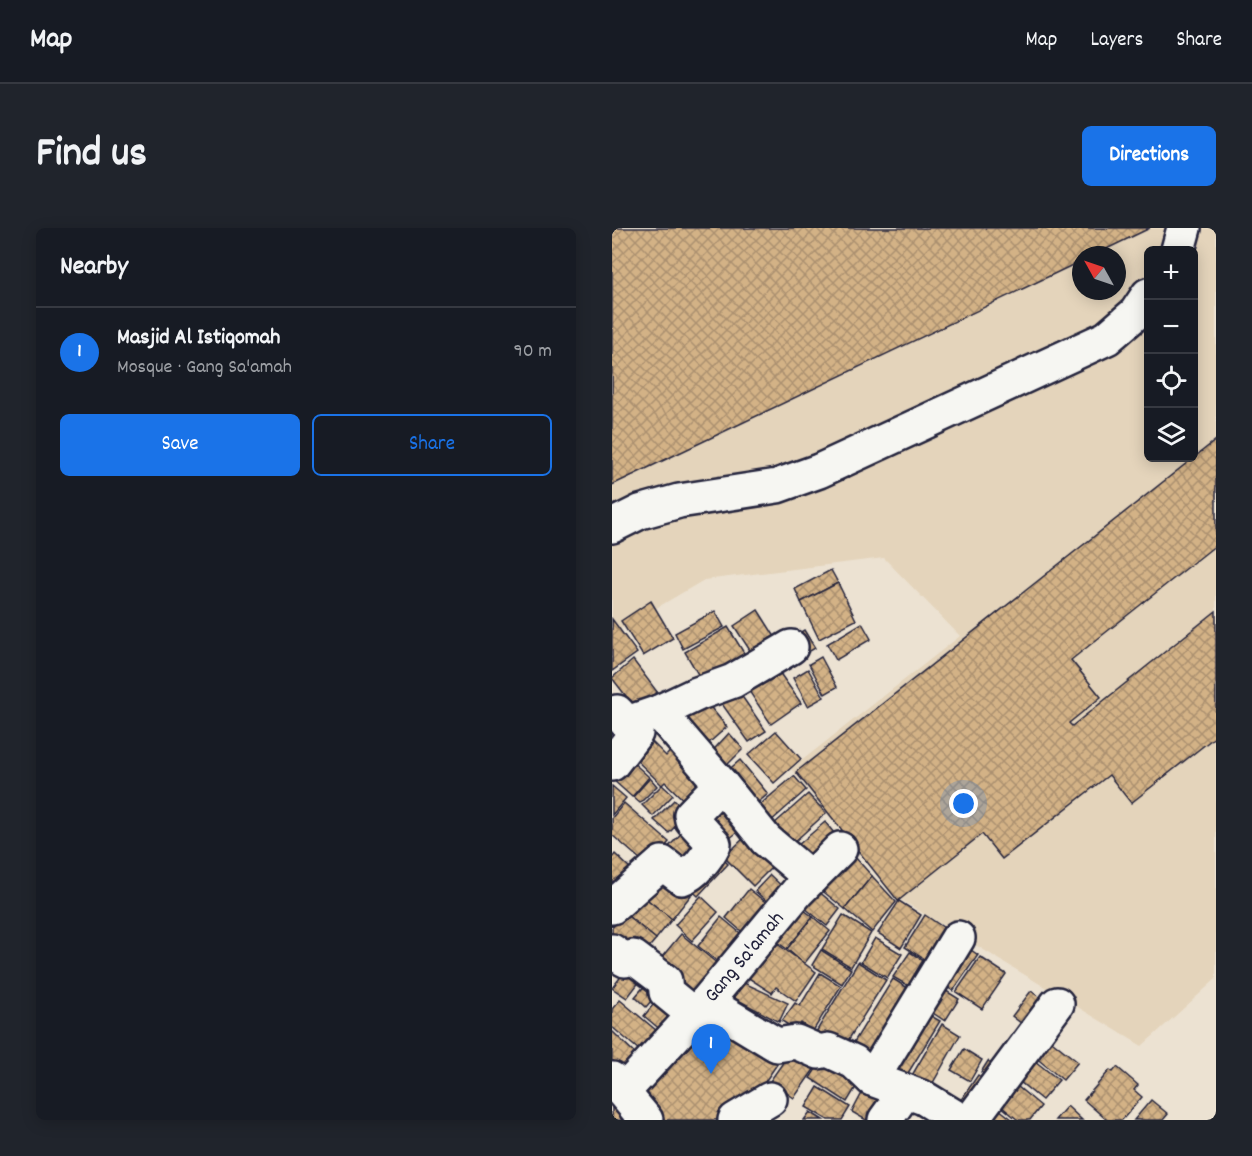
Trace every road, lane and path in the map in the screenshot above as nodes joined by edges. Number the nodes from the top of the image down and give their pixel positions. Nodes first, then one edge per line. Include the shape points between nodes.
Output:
1 (1184, 228) edge
2 (1179, 246) edge
3 (1146, 300) edge
4 (612, 526) edge
5 (791, 647) dead end
6 (659, 712) junction
7 (619, 715) edge
8 (612, 764) edge
9 (721, 784) junction
10 (840, 849) dead end
11 (811, 878) junction
12 (612, 907) edge
13 (958, 938) dead end
14 (612, 951) edge
15 (1056, 1004) dead end
16 (699, 1008) junction
17 (872, 1080) junction
18 (618, 1085) edge
19 (906, 1090) junction
20 (770, 1099) dead end
21 (646, 1120) edge
22 (735, 1120) edge
23 (885, 1120) edge
24 (960, 1120) edge
25 (971, 1120) edge

1 - 2 street
3 - 4 street via 1107,338 819,471 777,486 679,501 640,512
5 - 6 street via 733,681
6 - 7 street
6 - 9 street
7 - 8 street via 636,733
9 - 11 street via 766,840
9 - 12 street via 692,815 692,820 714,844 710,852 682,878 662,863
10 - 11 street, Gang Sa'amah
11 - 16 street, Gang Sa'amah
13 - 17 street
14 - 16 street via 625,960 633,957 664,981 666,992
15 - 25 street
16 - 17 street via 777,1044 796,1042 819,1052 828,1050 854,1062
16 - 18 street, Gang Sa'amah via 666,1046
17 - 19 street
18 - 21 street
19 - 23 street
19 - 24 street
20 - 22 street

